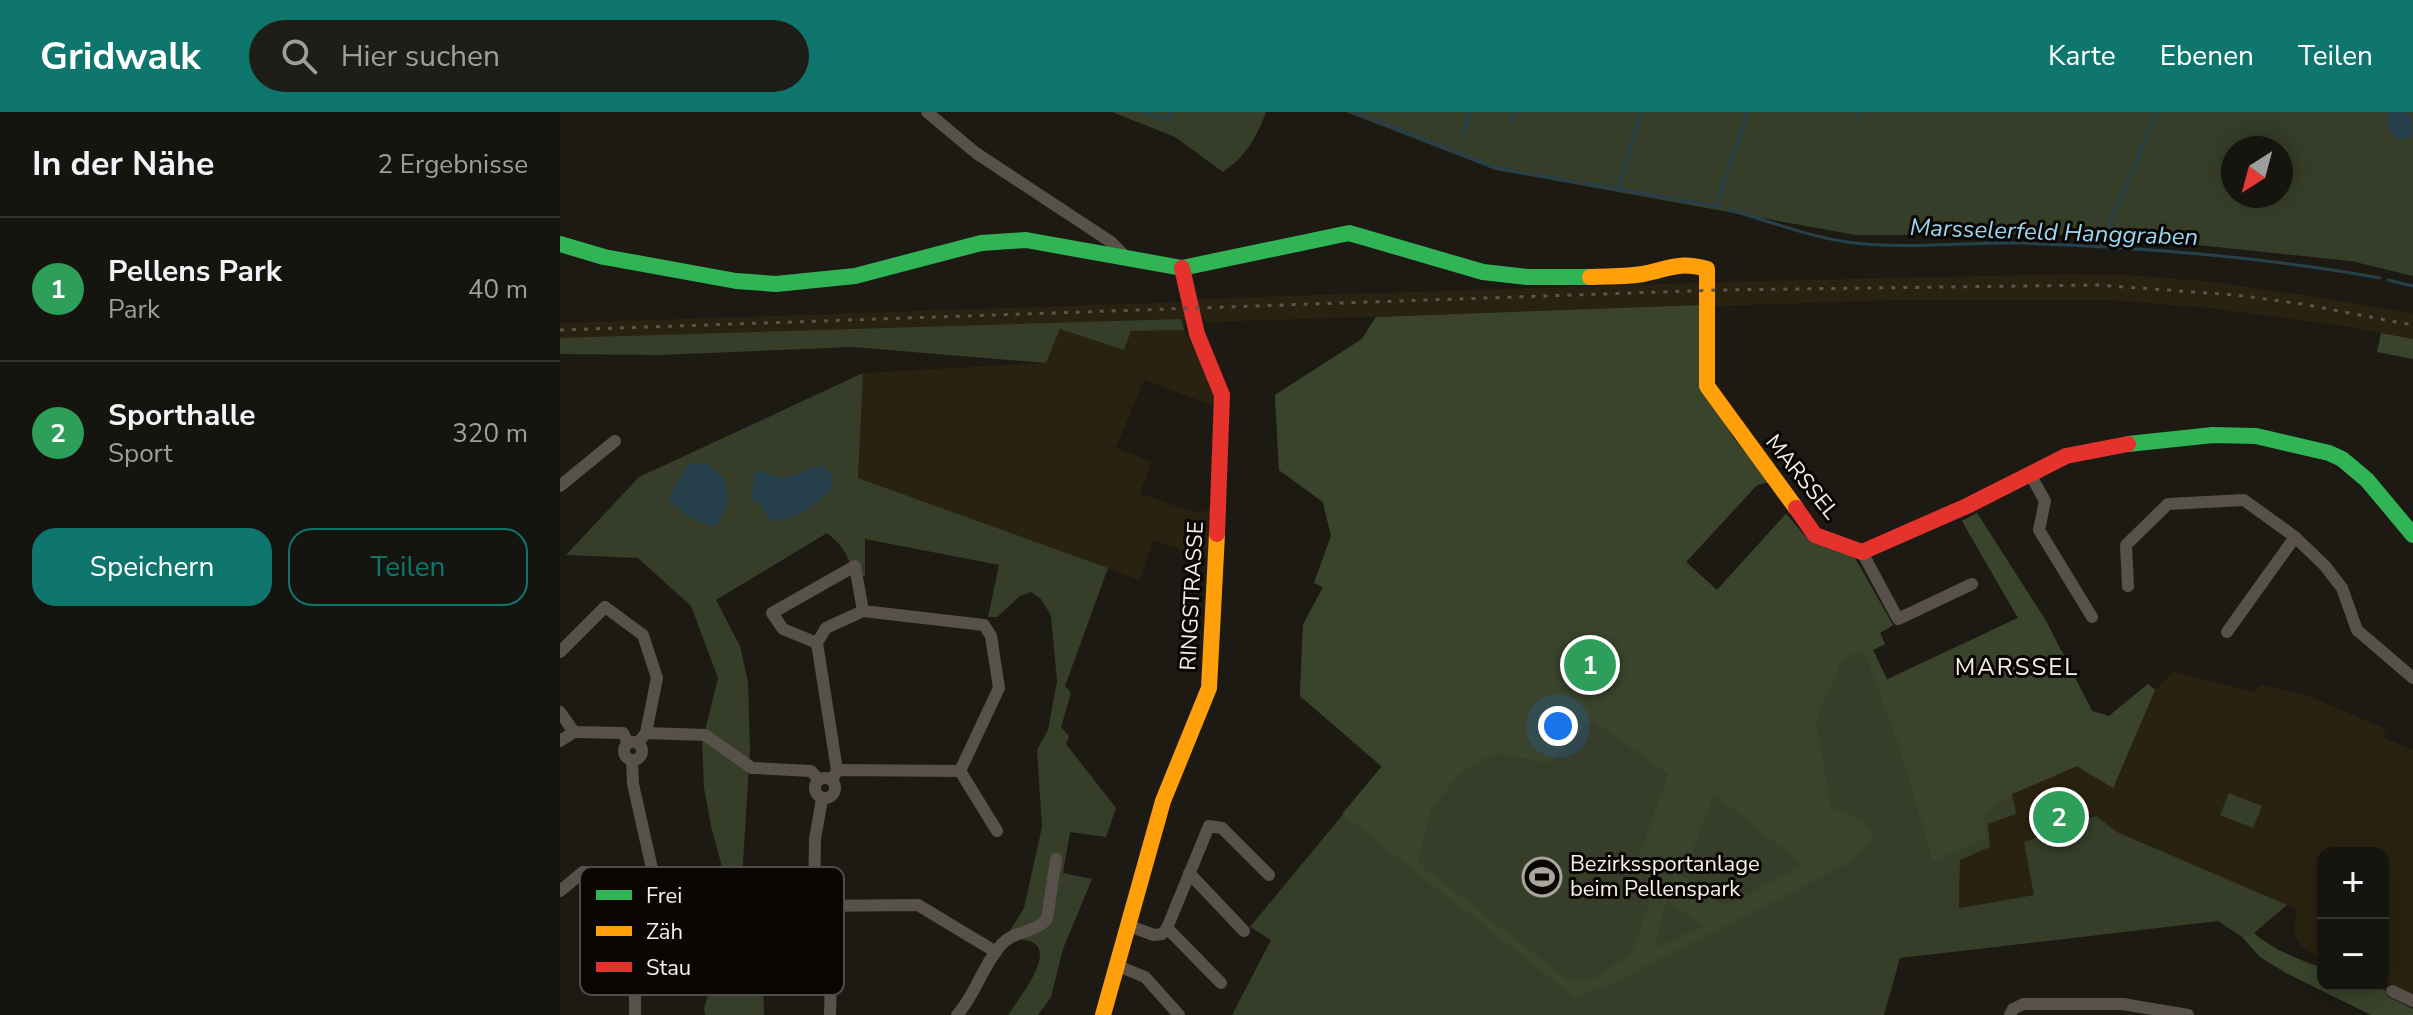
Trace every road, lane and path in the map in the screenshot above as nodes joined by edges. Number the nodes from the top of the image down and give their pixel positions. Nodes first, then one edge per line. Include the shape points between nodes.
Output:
1 (927, 112) edge
2 (560, 244) edge
3 (1128, 259) junction
4 (1182, 268) junction
5 (615, 441) dead end
6 (2030, 474) junction
7 (560, 486) edge
8 (2413, 535) edge
9 (2295, 537) junction
10 (1862, 552) junction
11 (1972, 584) dead end
12 (2128, 586) dead end
13 (863, 611) junction
14 (2092, 617) dead end
15 (2227, 632) dead end
16 (817, 643) junction
17 (560, 652) edge
18 (2413, 678) edge
19 (560, 712) edge
20 (574, 732) junction
21 (637, 740) junction
22 (560, 741) edge
23 (960, 771) junction
24 (829, 777) junction
25 (997, 831) dead end
26 (1056, 859) dead end
27 (652, 867) edge
28 (815, 867) edge
29 (1189, 873) junction
30 (580, 874) edge
31 (1269, 875) dead end
32 (560, 891) edge
33 (844, 906) edge
34 (1129, 926) junction
35 (1167, 928) junction
36 (1244, 931) dead end
37 (996, 952) junction
38 (1118, 966) junction
39 (1221, 983) dead end
40 (2392, 991) dead end
41 (830, 995) edge
42 (2413, 1001) edge
43 (1105, 1014) edge
44 (830, 1015) edge
45 (957, 1015) edge
46 (1179, 1015) edge
47 (2010, 1015) edge
48 (2188, 1015) edge

1 - 3 street via 976,153 1111,242
2 - 3 street via 736,281 776,284 855,276 981,243 1026,240
3 - 4 street
4 - 10 street, MARSSEL via 1349,233 1457,265 1527,277 1643,274 1666,266 1707,269 1707,386 1815,535
4 - 34 street, RINGSTRASSE via 1201,348 1222,395 1209,688 1163,801
5 - 7 street
6 - 8 street via 2066,456 2128,444 2256,436 2342,459
6 - 10 street
6 - 14 street via 2045,501 2039,530
9 - 12 street via 2244,500 2168,504 2126,545
9 - 15 street
9 - 18 street via 2342,588 2357,630
10 - 11 street via 1898,619
13 - 16 street via 826,628
13 - 16 street via 855,566 772,613 783,629
13 - 23 street via 984,625 991,636 999,688
16 - 24 street
17 - 21 street via 605,607 643,635 657,678
19 - 20 street
20 - 21 street via 623,733
20 - 22 street
21 - 24 street via 705,735 752,768
21 - 27 street via 624,748 624,755 632,760
23 - 24 street
23 - 25 street
24 - 28 street via 836,789 822,799
26 - 37 street via 1047,919 1014,934
29 - 31 street via 1209,826 1222,828
29 - 35 street
29 - 36 street
30 - 32 street
33 - 37 street via 918,905
34 - 35 street via 1154,935
34 - 38 street, RINGSTRASSE
35 - 39 street
37 - 45 street
38 - 43 street, RINGSTRASSE
38 - 46 street via 1145,977
40 - 42 street
41 - 44 street
47 - 48 street via 2023,1004 2123,1004

